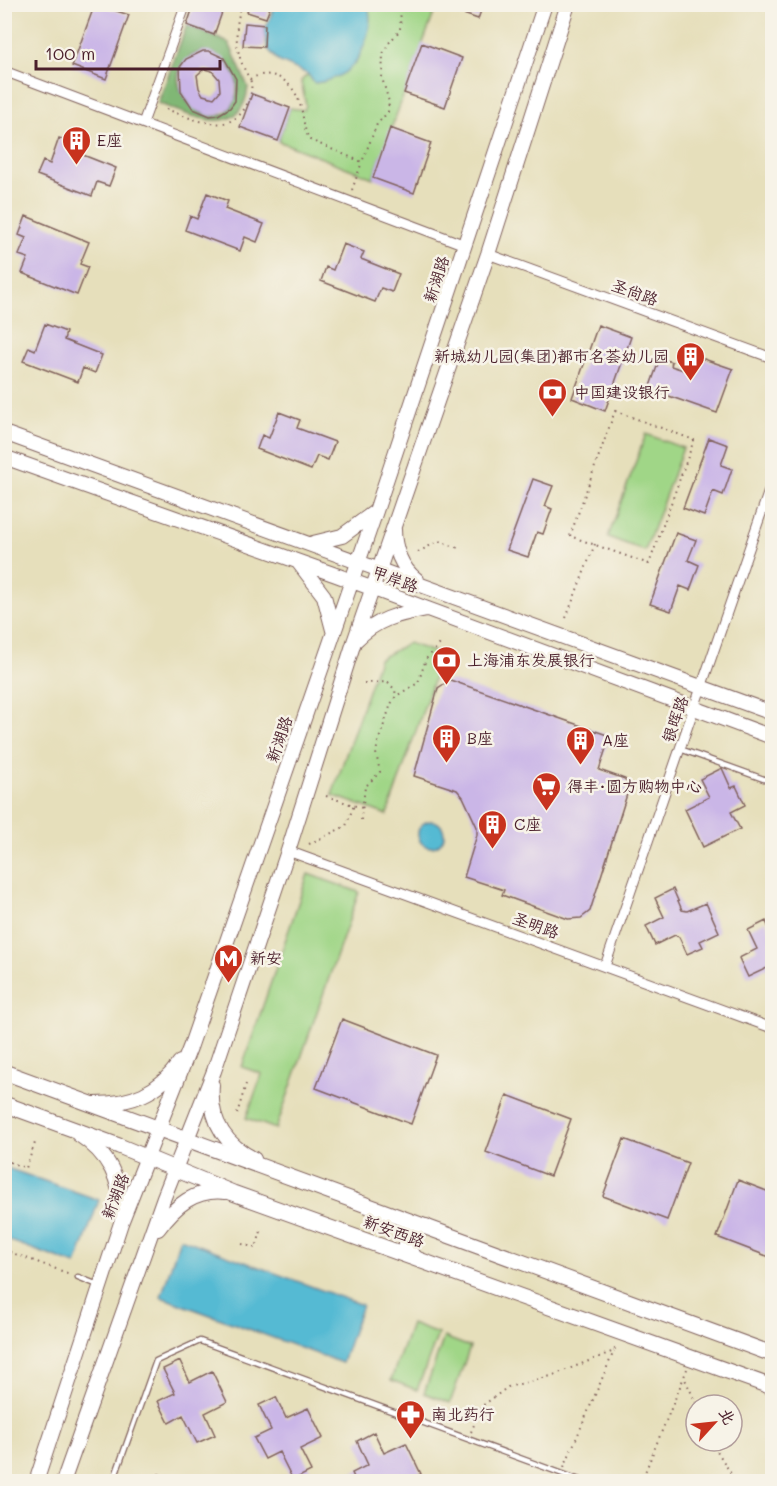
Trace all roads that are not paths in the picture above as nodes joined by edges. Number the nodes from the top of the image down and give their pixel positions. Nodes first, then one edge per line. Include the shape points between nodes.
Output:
1 (186, 4) edge
2 (545, 4) edge
3 (568, 4) edge
4 (4, 70) edge
5 (512, 105) junction
6 (533, 113) junction
7 (143, 123) junction
8 (465, 245) junction
9 (488, 254) junction
10 (772, 358) edge
11 (408, 415) junction
12 (429, 423) junction
13 (4, 425) edge
14 (4, 433) edge
15 (37, 444) junction
16 (4, 457) edge
17 (30, 465) junction
18 (4, 467) edge
19 (772, 482) edge
20 (376, 511) junction
21 (224, 512) junction
22 (394, 521) junction
23 (218, 533) junction
24 (310, 543) junction
25 (298, 561) junction
26 (359, 561) junction
27 (378, 568) junction
28 (352, 581) junction
29 (426, 586) junction
30 (372, 588) junction
31 (428, 609) junction
32 (333, 634) junction
33 (354, 642) junction
34 (702, 687) junction
35 (694, 708) junction
36 (772, 713) edge
37 (772, 737) edge
38 (680, 749) junction
39 (772, 782) edge
40 (288, 851) junction
41 (605, 966) junction
42 (772, 1028) edge
43 (191, 1045) junction
44 (214, 1071) junction
45 (4, 1072) edge
46 (4, 1104) edge
47 (94, 1104) junction
48 (66, 1127) junction
49 (159, 1128) junction
50 (188, 1138) junction
51 (147, 1157) junction
52 (269, 1167) junction
53 (176, 1169) junction
54 (233, 1192) junction
55 (121, 1223) junction
56 (426, 1226) junction
57 (149, 1240) junction
58 (416, 1258) junction
59 (78, 1277) road end
60 (101, 1286) junction
61 (772, 1354) edge
62 (772, 1387) edge
63 (36, 1482) edge
64 (63, 1482) edge
65 (113, 1482) edge
66 (585, 1482) edge

1 - 7 street
2 - 5 main road, 新湖路
3 - 6 main road
4 - 7 street
5 - 6 main road via 516,99 526,98 533,105
5 - 8 main road, 新湖路
6 - 9 main road
7 - 8 street
8 - 11 main road, 新湖路
9 - 10 street, 圣尚路
9 - 12 main road
11 - 12 main road via 415,430 422,430
11 - 20 main road, 新湖路
12 - 22 main road
13 - 15 main road
14 - 15 main road, 甲岸路
15 - 21 main road, 甲岸路
16 - 17 main road, 甲岸路
17 - 18 main road
17 - 23 main road, 甲岸路
19 - 34 street, 银晖路
20 - 24 main road via 342,536
20 - 26 main road, 新湖路
21 - 23 main road via 230,516 232,526 227,532
21 - 24 main road, 甲岸路
22 - 27 main road
22 - 29 main road via 401,560 407,571
23 - 25 main road, 甲岸路
24 - 26 main road, 甲岸路
25 - 28 main road, 甲岸路
25 - 32 main road via 324,596
26 - 27 main road, 甲岸路
26 - 28 main road, 新湖路
27 - 29 main road, 甲岸路
27 - 30 main road
28 - 30 main road, 甲岸路
28 - 32 main road, 新湖路
29 - 34 main road, 甲岸路
30 - 31 main road, 甲岸路
30 - 33 main road
31 - 33 main road via 372,624
31 - 35 main road, 甲岸路
32 - 43 main road, 新湖路
33 - 40 main road
34 - 35 street, 银晖路
34 - 36 main road, 甲岸路
35 - 37 main road, 甲岸路
35 - 38 street, 银晖路
38 - 39 lane
38 - 41 street, 银晖路
40 - 41 street, 圣明路
40 - 44 main road
41 - 42 street, 圣明路
43 - 47 main road via 169,1077 148,1094 117,1103
43 - 49 main road, 新湖路
44 - 50 main road
44 - 52 main road via 214,1115 223,1134 241,1153
45 - 47 main road, 新安西路
46 - 48 main road, 新安西路
47 - 49 main road, 新安西路
48 - 51 main road, 新安西路
48 - 55 main road via 96,1147 111,1166 120,1191
49 - 50 main road, 新安西路
49 - 51 main road, 新湖路
50 - 52 main road, 新安西路
50 - 53 main road
51 - 53 main road, 新安西路
51 - 55 main road, 新湖路
52 - 56 main road, 新安西路
53 - 54 main road, 新安西路
53 - 57 main road
54 - 57 main road via 209,1191 188,1199 167,1216
54 - 58 main road, 新安西路
55 - 60 main road, 新湖路
56 - 58 main road via 414,1228 407,1236 406,1247
56 - 61 main road, 新安西路
57 - 64 main road
58 - 62 main road, 新安西路
59 - 60 lane
60 - 63 main road, 新湖路
65 - 66 lane via 156,1361 200,1341

